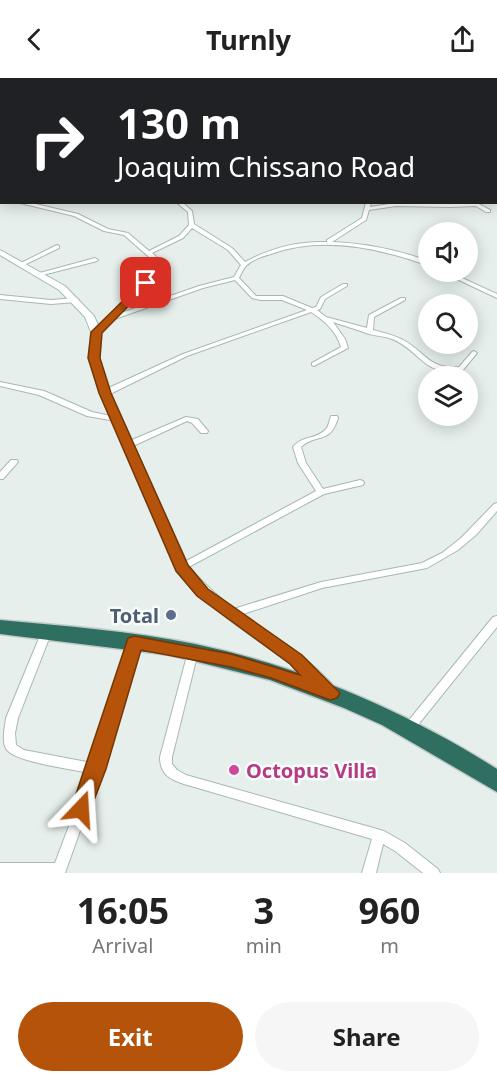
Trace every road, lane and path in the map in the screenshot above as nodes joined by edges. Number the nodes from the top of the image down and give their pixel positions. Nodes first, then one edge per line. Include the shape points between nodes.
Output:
1 (27, 204) edge
2 (181, 204) edge
3 (389, 204) edge
4 (421, 204) edge
5 (477, 204) edge
6 (477, 204) edge
7 (368, 206) edge
8 (488, 211) dead end
9 (192, 225) junction
10 (328, 241) junction
11 (57, 247) dead end
12 (0, 252) edge
13 (150, 252) junction
14 (418, 259) edge
15 (95, 260) dead end
16 (22, 264) junction
17 (244, 265) junction
18 (39, 274) junction
19 (236, 278) junction
20 (467, 282) edge
21 (345, 285) dead end
22 (497, 296) edge
23 (0, 297) edge
24 (403, 299) dead end
25 (76, 300) junction
26 (311, 310) junction
27 (324, 318) junction
28 (111, 319) junction
29 (96, 332) junction
30 (370, 332) junction
31 (473, 354) edge
32 (314, 364) dead end
33 (0, 384) edge
34 (105, 393) junction
35 (334, 418) dead end
36 (117, 419) junction
37 (204, 431) dead end
38 (128, 445) junction
39 (14, 462) dead end
40 (0, 477) edge
41 (360, 483) dead end
42 (321, 492) junction
43 (497, 506) edge
44 (182, 567) junction
45 (231, 614) junction
46 (497, 620) edge
47 (0, 627) edge
48 (47, 631) junction
49 (134, 642) junction
50 (193, 652) junction
51 (330, 693) junction
52 (409, 728) junction
53 (96, 769) junction
54 (497, 782) edge
55 (379, 835) junction
56 (0, 869) edge
57 (58, 871) edge
58 (369, 873) edge
59 (433, 873) edge

1 - 13 street via 82,216 106,230 126,234
2 - 9 street via 190,211
3 - 7 street
4 - 5 street
6 - 8 street
7 - 10 street via 364,219
9 - 13 street via 181,237
9 - 17 street via 230,249
10 - 14 street
10 - 17 street via 276,250
11 - 16 street
12 - 16 street
13 - 28 street via 161,271
15 - 18 street
16 - 18 street
17 - 19 street
18 - 25 street
19 - 26 street via 257,298 282,298
19 - 28 street
20 - 22 street
21 - 26 street
23 - 25 street
24 - 30 street via 371,316
25 - 29 street
26 - 27 street
26 - 34 street via 185,355
27 - 30 street
27 - 32 street via 345,348
28 - 29 street
29 - 34 street via 94,358
30 - 31 street via 403,342 423,362 437,368 461,369
33 - 36 street via 41,393 90,414
34 - 36 street
35 - 42 street via 326,434 300,442 297,447 302,463
36 - 38 street
37 - 38 street via 195,421 186,419
38 - 44 street
39 - 40 street
41 - 42 street
42 - 44 street
43 - 45 street via 461,544 424,566 321,585
44 - 45 street via 203,592
45 - 51 street via 296,660
46 - 52 street
47 - 48 highway
48 - 49 highway
48 - 53 street via 12,718 11,747 21,754
49 - 50 highway
49 - 53 street
50 - 51 highway via 275,672
50 - 55 street via 166,757 166,766 173,774
51 - 52 highway
52 - 54 highway
53 - 57 street
55 - 58 street
55 - 59 street
56 - 57 street

